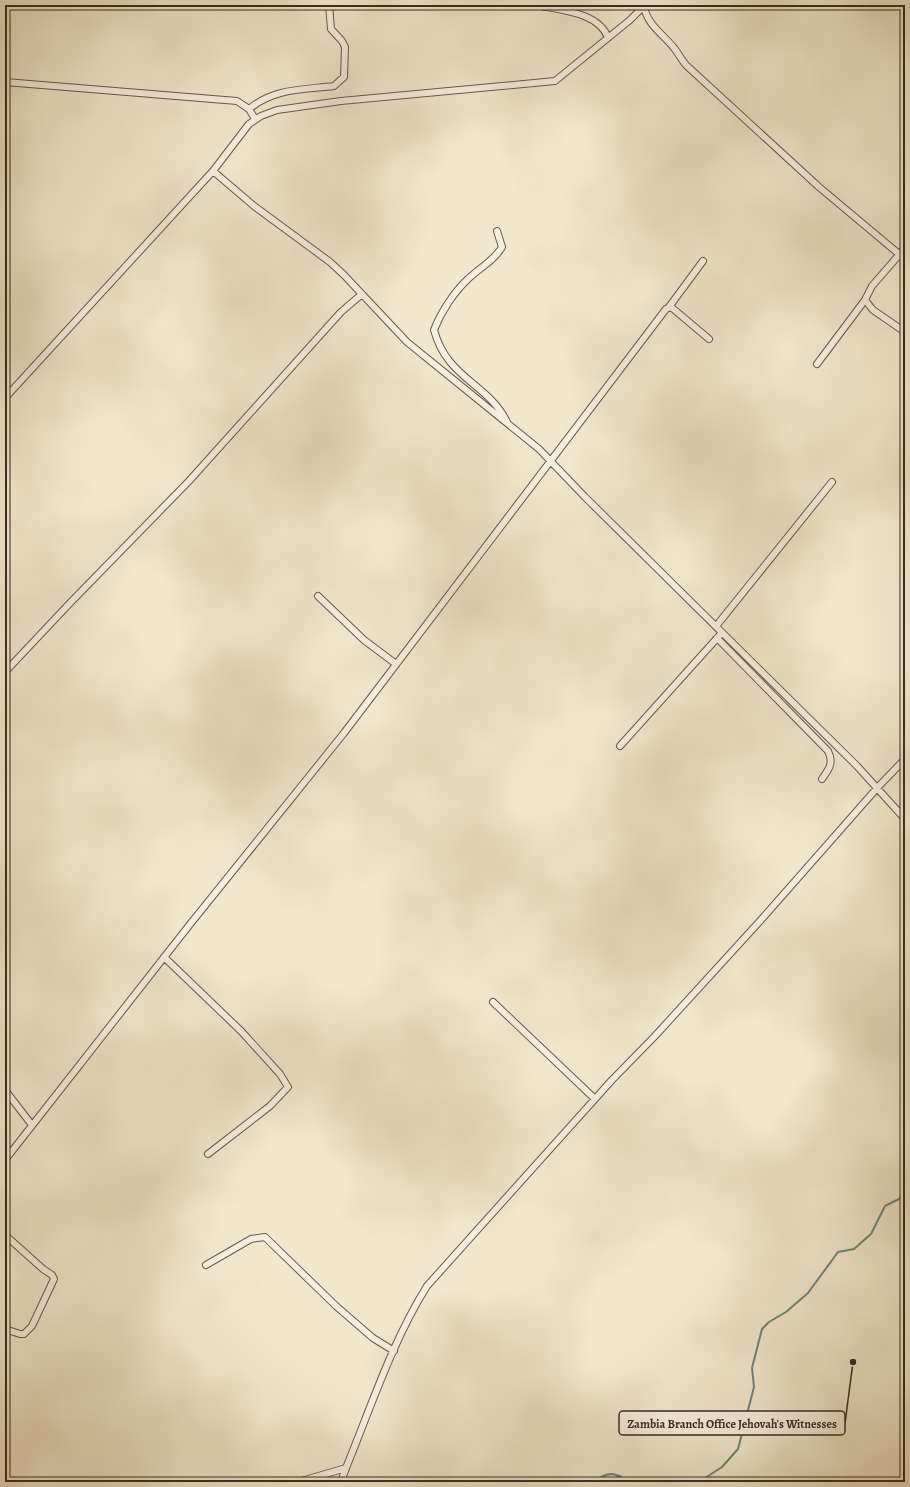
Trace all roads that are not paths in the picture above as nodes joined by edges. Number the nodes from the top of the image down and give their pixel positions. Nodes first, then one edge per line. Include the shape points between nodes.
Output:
1 (329, 5) edge
2 (536, 5) edge
3 (644, 6) edge
4 (608, 38) junction
5 (5, 82) edge
6 (249, 109) junction
7 (255, 119) junction
8 (213, 171) junction
9 (497, 231) dead end
10 (905, 248) edge
11 (899, 254) junction
12 (703, 261) dead end
13 (362, 294) junction
14 (865, 300) junction
15 (669, 307) junction
16 (905, 332) edge
17 (709, 339) dead end
18 (817, 364) dead end
19 (5, 398) edge
20 (507, 424) junction
21 (551, 460) junction
22 (832, 482) dead end
23 (318, 596) dead end
24 (716, 625) junction
25 (723, 632) junction
26 (717, 638) junction
27 (396, 664) junction
28 (5, 672) edge
29 (620, 746) dead end
30 (905, 759) edge
31 (822, 779) dead end
32 (878, 787) junction
33 (905, 819) edge
34 (164, 957) junction
35 (493, 1002) dead end
36 (5, 1090) edge
37 (595, 1100) junction
38 (32, 1125) junction
39 (208, 1154) dead end
40 (5, 1160) edge
41 (5, 1235) edge
42 (206, 1265) dead end
43 (5, 1329) edge
44 (394, 1351) junction
45 (346, 1468) junction
46 (298, 1482) edge
47 (341, 1482) edge

1 - 6 street via 331,29 345,47 345,72 341,81 334,86 275,94
2 - 4 street via 590,20 604,29
3 - 4 street
3 - 11 street via 645,16 649,22 675,49 687,66 820,187
4 - 7 street via 555,81 341,101 277,110
5 - 6 street via 237,101
6 - 7 street
7 - 8 street
8 - 13 street via 330,262
8 - 19 street
9 - 20 street via 502,247 498,254 468,279 442,314 434,330 439,348 446,358 464,378 496,404
10 - 11 street
11 - 14 street via 872,286
12 - 15 street
13 - 20 street via 407,342
13 - 28 street via 341,312 189,481
14 - 16 street via 873,310
14 - 18 street
15 - 17 street
15 - 21 street
20 - 21 street
21 - 24 street via 585,497
21 - 27 street
22 - 24 street
23 - 27 street via 364,640
24 - 25 street
25 - 26 street
25 - 32 street
26 - 29 street
26 - 31 street via 828,751 831,764
27 - 34 street via 344,733
30 - 32 street
32 - 33 street
32 - 37 street via 760,921
34 - 38 street
34 - 39 street via 241,1031 280,1074 288,1087 270,1106
35 - 37 street
36 - 38 street
37 - 44 street via 427,1286
38 - 40 street
41 - 43 street via 52,1275 54,1280 32,1326 27,1331 20,1334
42 - 44 street via 251,1239 265,1237 336,1306 373,1338
44 - 45 street
45 - 46 street
45 - 47 street

